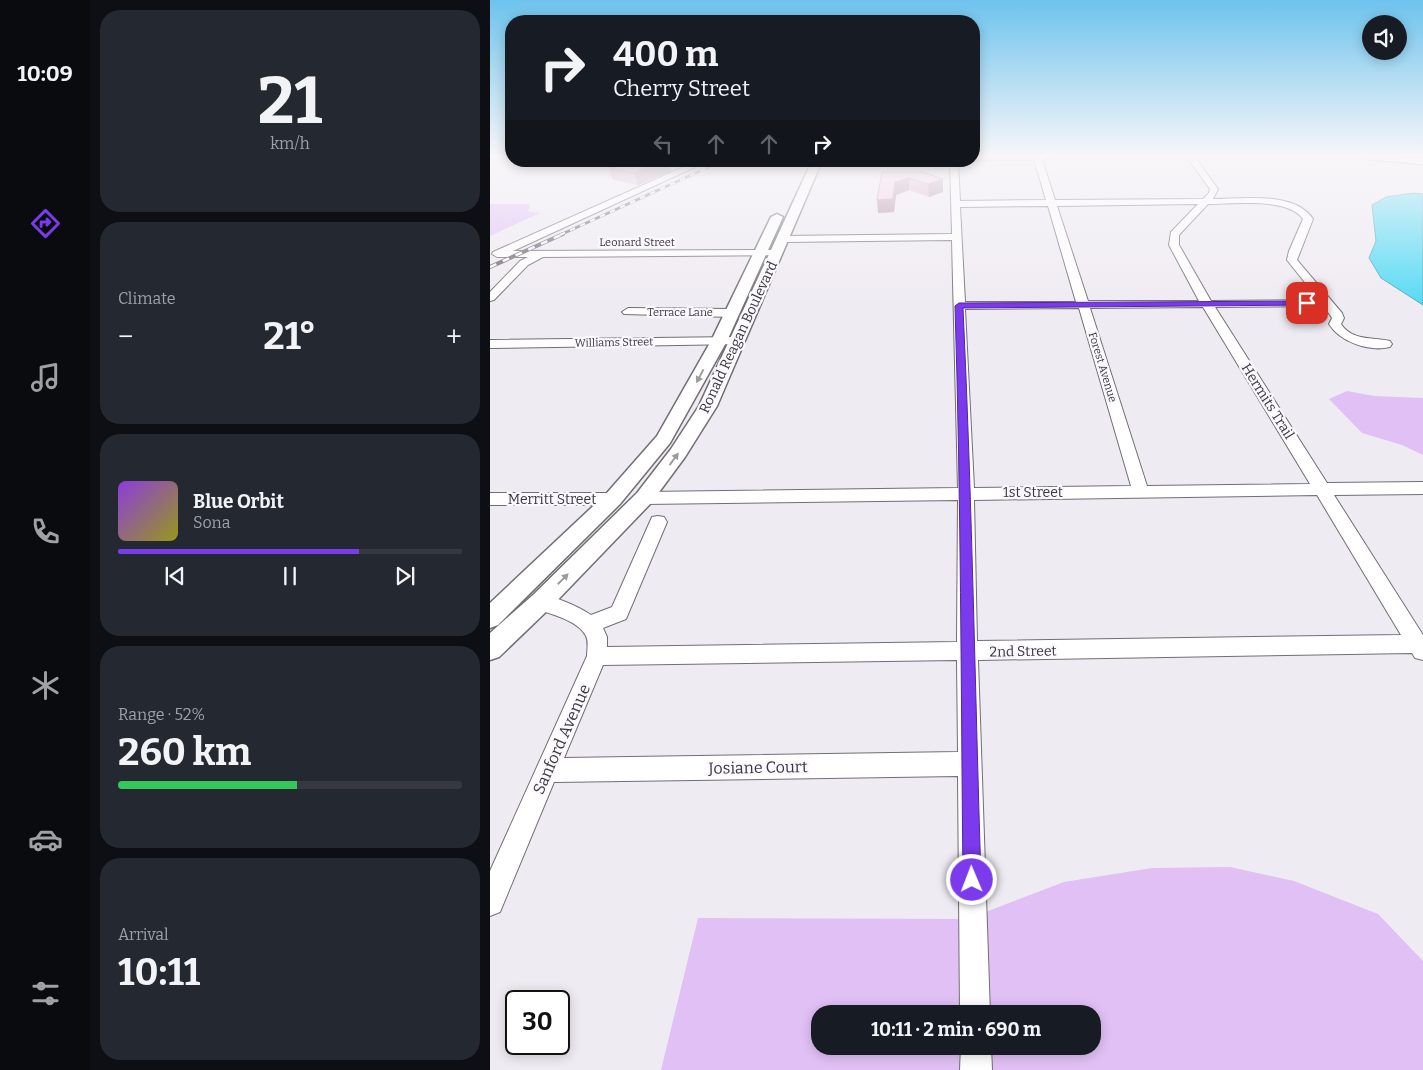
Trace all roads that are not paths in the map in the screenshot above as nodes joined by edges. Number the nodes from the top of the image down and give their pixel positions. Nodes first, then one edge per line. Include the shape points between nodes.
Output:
1 (604, 206) edge
2 (797, 206) edge
3 (955, 206) edge
4 (1054, 206) edge
5 (1201, 206) edge
6 (1289, 206) edge
7 (782, 208) dead end
8 (956, 237) junction
9 (779, 246) junction
10 (540, 254) junction
11 (759, 254) junction
12 (493, 256) edge
13 (490, 298) edge
14 (1327, 303) junction
15 (1207, 304) junction
16 (1084, 305) junction
17 (959, 306) junction
18 (628, 312) dead end
19 (732, 313) junction
20 (719, 341) junction
21 (738, 341) junction
22 (490, 344) edge
23 (1386, 344) dead end
24 (1423, 488) edge
25 (1323, 489) junction
26 (1141, 491) junction
27 (966, 493) junction
28 (613, 498) junction
29 (644, 498) junction
30 (490, 499) edge
31 (658, 522) dead end
32 (541, 602) junction
33 (490, 618) edge
34 (589, 625) junction
35 (1420, 648) edge
36 (490, 649) edge
37 (967, 652) junction
38 (598, 656) junction
39 (970, 764) junction
40 (547, 770) junction
41 (490, 902) edge
42 (975, 1005) edge
43 (976, 1055) edge
44 (976, 1070) edge

1 - 12 street
2 - 9 main road, Ronald Reagan Boulevard
3 - 8 street
4 - 16 street, Forest Avenue
5 - 15 street, Hermits Trail via 1174,234 1173,240
6 - 14 street via 1301,211 1308,219 1304,234 1292,252 1292,260
7 - 11 main road, Ronald Reagan Boulevard
8 - 9 street, Leonard Street
8 - 17 street
9 - 11 street, Leonard Street
9 - 21 main road, Ronald Reagan Boulevard
10 - 11 street, Leonard Street
10 - 12 street, Leonard Street
10 - 13 street via 524,263
11 - 19 main road, Ronald Reagan Boulevard
14 - 15 street
14 - 23 street via 1338,318 1336,329 1344,335 1364,342
15 - 16 street
15 - 25 street, Hermits Trail
16 - 17 street
16 - 26 street, Forest Avenue
17 - 27 street
18 - 19 street, Terrace Lane
19 - 20 main road, Ronald Reagan Boulevard
20 - 21 street, Williams Street
20 - 22 street, Williams Street
20 -> 28 main road, Ronald Reagan Boulevard via 664,439
29 -> 21 main road, Ronald Reagan Boulevard via 708,406
24 - 25 street, 1st Street
25 - 26 street, 1st Street
25 - 35 street, Hermits Trail
26 - 27 street, 1st Street
27 - 29 street, 1st Street
27 - 37 street
28 - 29 main road
28 - 30 street, Merritt Street
28 - 33 main road, Ronald Reagan Boulevard
32 -> 29 main road, Ronald Reagan Boulevard
31 - 34 street via 619,613
32 - 34 street via 566,611
32 - 36 main road, Ronald Reagan Boulevard
34 - 38 street via 597,638
35 - 37 street, 2nd Street
37 - 38 street, 2nd Street
37 - 39 street
38 - 40 street, Sanford Avenue
39 - 40 street, Josiane Court
39 - 42 street
40 - 41 street, Sanford Avenue
43 - 44 street

